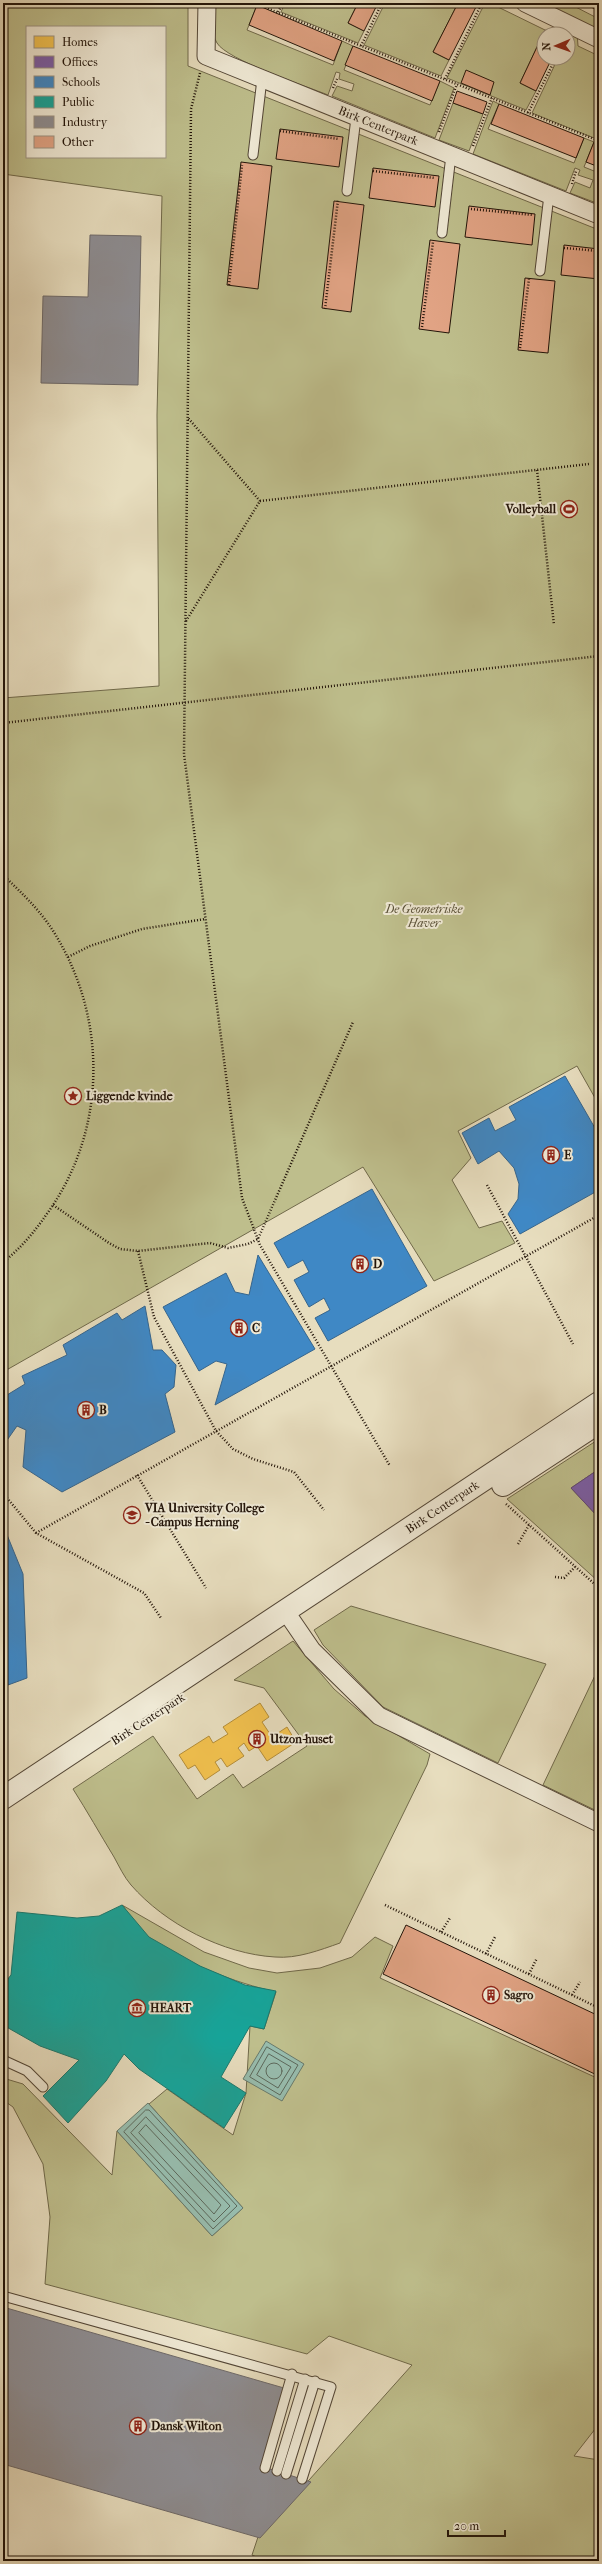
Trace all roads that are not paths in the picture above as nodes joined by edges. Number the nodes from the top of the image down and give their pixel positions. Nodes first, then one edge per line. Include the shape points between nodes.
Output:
1 (207, 3) edge
2 (525, 3) edge
3 (599, 39) edge
4 (262, 79) junction
5 (356, 118) junction
6 (253, 155) dead end
7 (451, 155) junction
8 (343, 192) road end
9 (549, 195) junction
10 (599, 215) edge
11 (442, 233) dead end
12 (540, 271) dead end
13 (599, 1403) edge
14 (599, 1422) edge
15 (290, 1617) junction
16 (53, 1773) junction
17 (3, 1798) edge
18 (3, 1815) edge
19 (599, 1823) edge
20 (3, 2060) edge
21 (43, 2087) dead end
22 (3, 2296) edge
23 (292, 2374) junction
24 (305, 2379) junction
25 (315, 2381) junction
26 (265, 2468) dead end
27 (277, 2471) dead end
28 (286, 2474) dead end
29 (302, 2479) dead end

1 - 4 street, Birk Centerpark via 206,56
2 - 3 street
4 - 5 street, Birk Centerpark
4 - 6 lane
5 - 7 street, Birk Centerpark
5 - 8 lane
7 - 9 street, Birk Centerpark
7 - 11 lane
9 - 10 street, Birk Centerpark
9 - 12 lane
13 - 15 street, Birk Centerpark
14 - 15 street, Birk Centerpark via 493,1492
15 - 16 street, Birk Centerpark
15 - 19 street via 312,1650 379,1716
16 - 17 street, Birk Centerpark
16 - 18 street, Birk Centerpark
20 - 21 lane via 27,2071
22 - 23 lane
23 - 24 lane
23 - 26 lane
24 - 25 lane
24 - 27 lane
25 - 28 lane
25 - 29 lane via 331,2387

